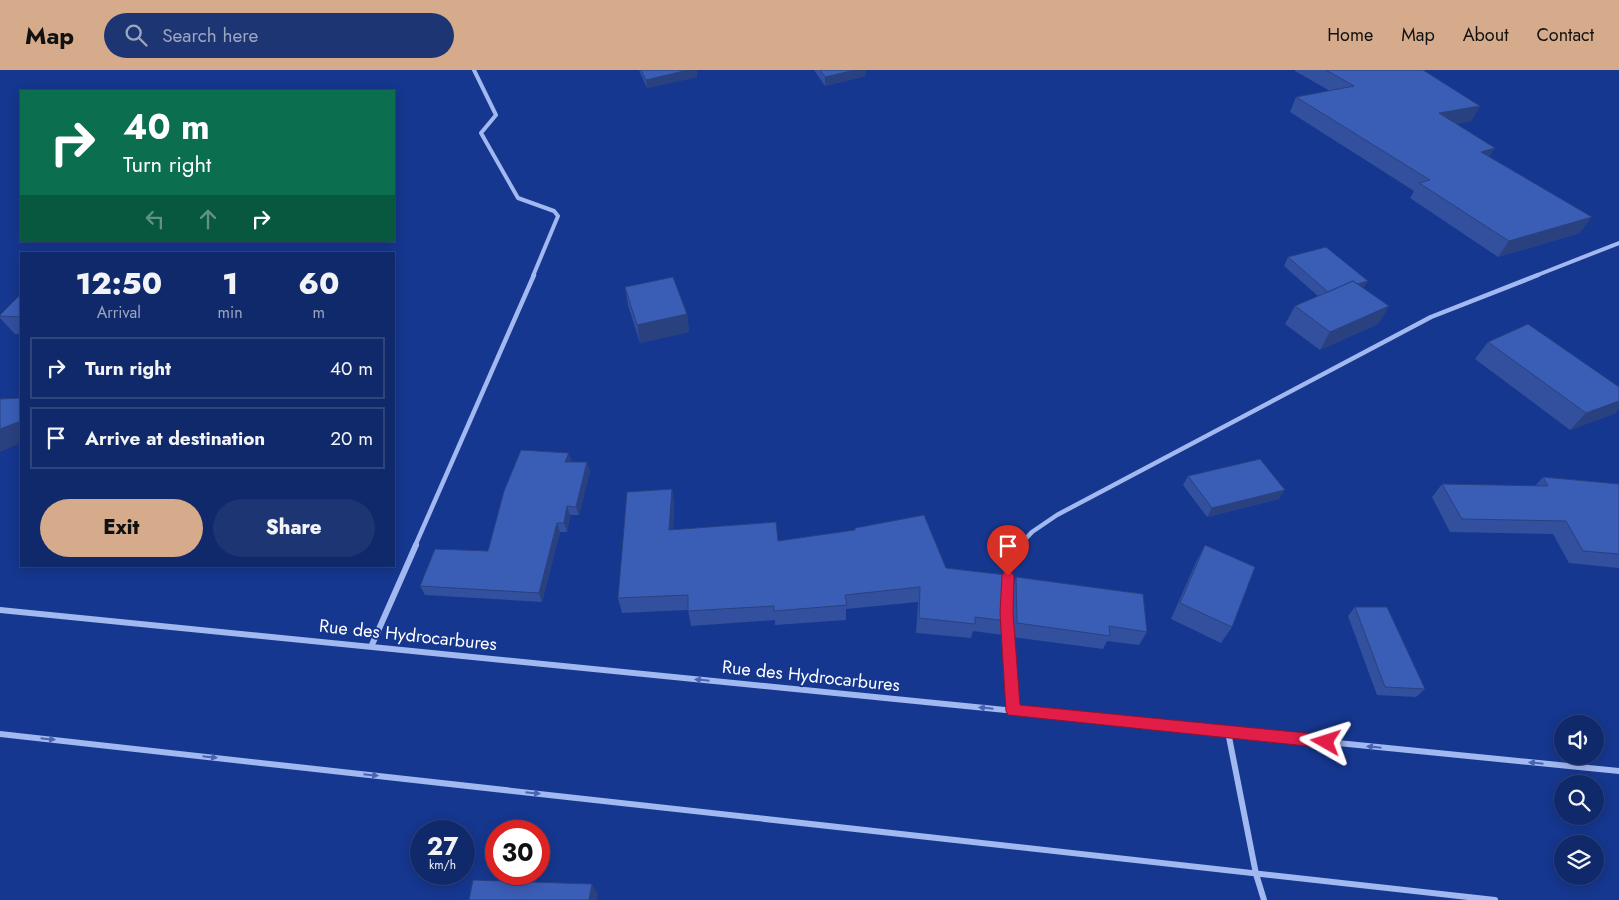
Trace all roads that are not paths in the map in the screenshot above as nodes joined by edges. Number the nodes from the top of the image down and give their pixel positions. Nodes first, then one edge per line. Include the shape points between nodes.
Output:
1 (474, 70) edge
2 (1619, 243) edge
3 (0, 610) edge
4 (371, 647) junction
5 (1013, 711) junction
6 (1228, 732) junction
7 (0, 734) edge
8 (1619, 771) edge
9 (1256, 874) junction
10 (1264, 900) edge
11 (1495, 900) edge

1 - 4 street via 496,115 481,133 514,194 554,211 558,216 557,222
2 - 5 street via 1431,317 1057,515 1032,532 1008,558 1006,613
3 - 4 street, Rue des Hydrocarbures
5 -> 4 street, Rue des Hydrocarbures
5 - 6 street, Rue des Hydrocarbures
8 -> 6 street, Rue des Hydrocarbures
6 - 9 street
7 -> 9 street
9 - 10 street
9 - 11 street

